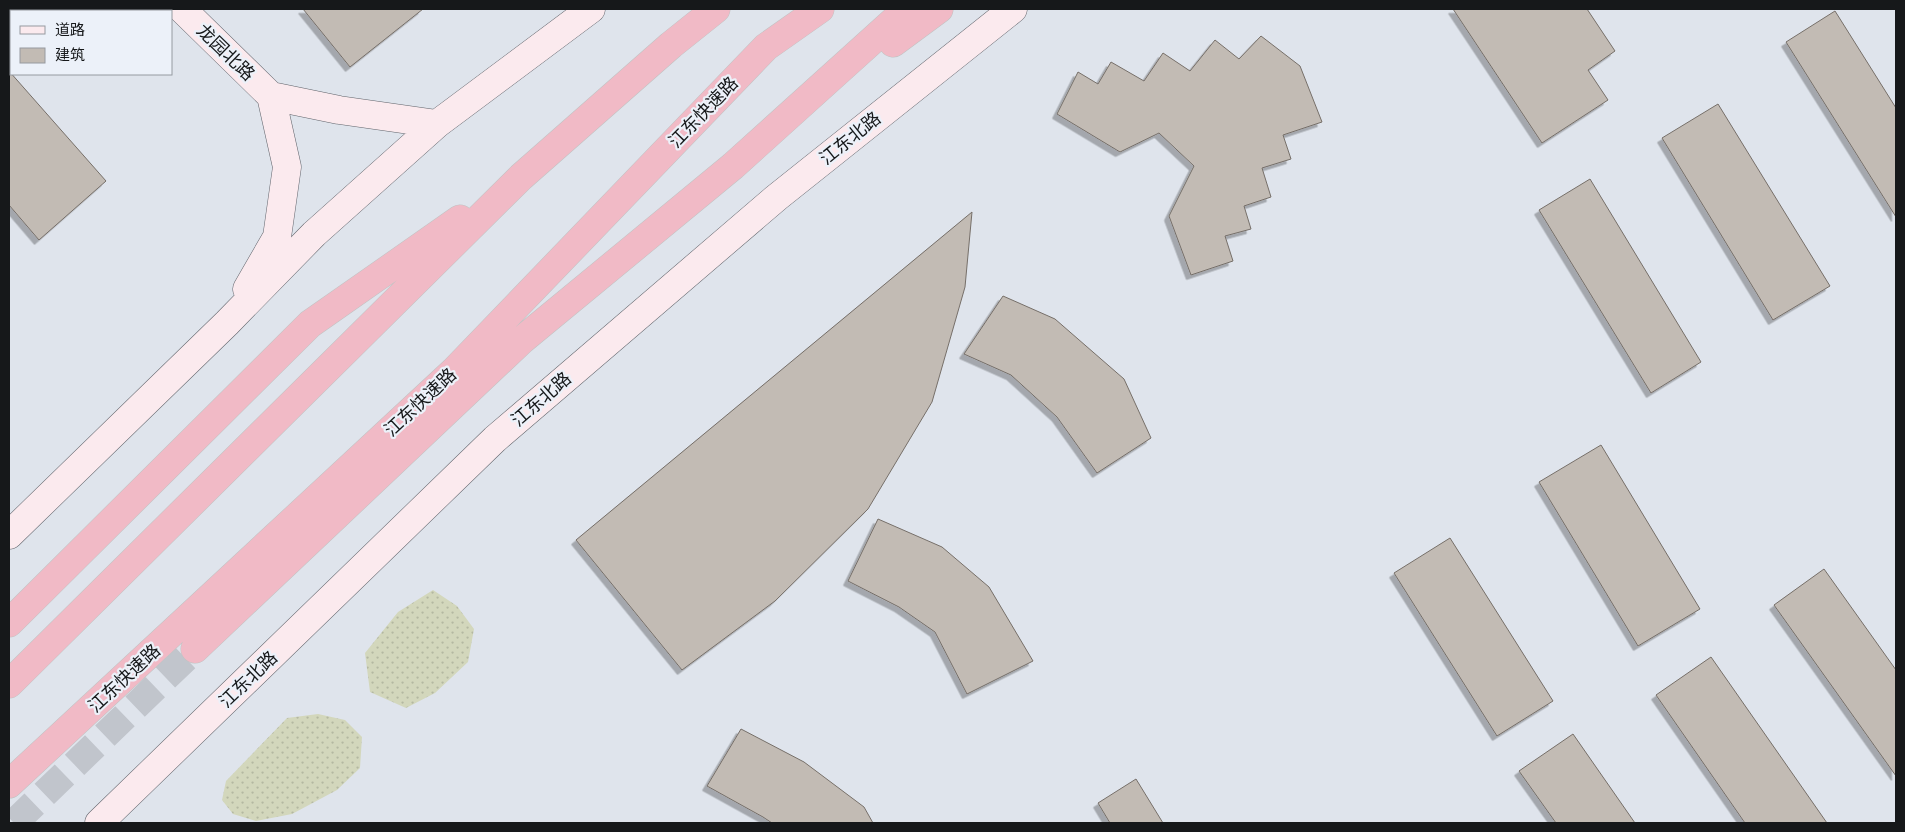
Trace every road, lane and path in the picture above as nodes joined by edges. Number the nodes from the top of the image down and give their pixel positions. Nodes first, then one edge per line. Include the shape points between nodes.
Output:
1 (182, 9) edge
2 (591, 9) edge
3 (716, 9) edge
4 (820, 9) edge
5 (907, 9) edge
6 (939, 9) edge
7 (1013, 9) edge
8 (271, 96) junction
9 (437, 124) junction
10 (733, 166) junction
11 (521, 177) junction
12 (227, 323) junction
13 (9, 535) edge
14 (9, 623) edge
15 (195, 649) tunnel mouth
16 (9, 684) edge
17 (9, 784) edge
18 (99, 823) edge

1 - 8 main road, 龙园北路
2 - 9 main road
3 - 11 highway via 670,45
4 - 17 highway, 江东快速路 via 766,47 454,371
5 - 10 highway
6 - 10 highway
7 - 18 main road, 江东北路 via 776,198 495,439
8 - 9 main road
8 - 12 main road via 287,167 277,237
9 - 12 main road via 314,234
10 - 15 highway via 522,340
11 - 14 highway via 310,324
11 - 16 highway
12 - 13 main road

